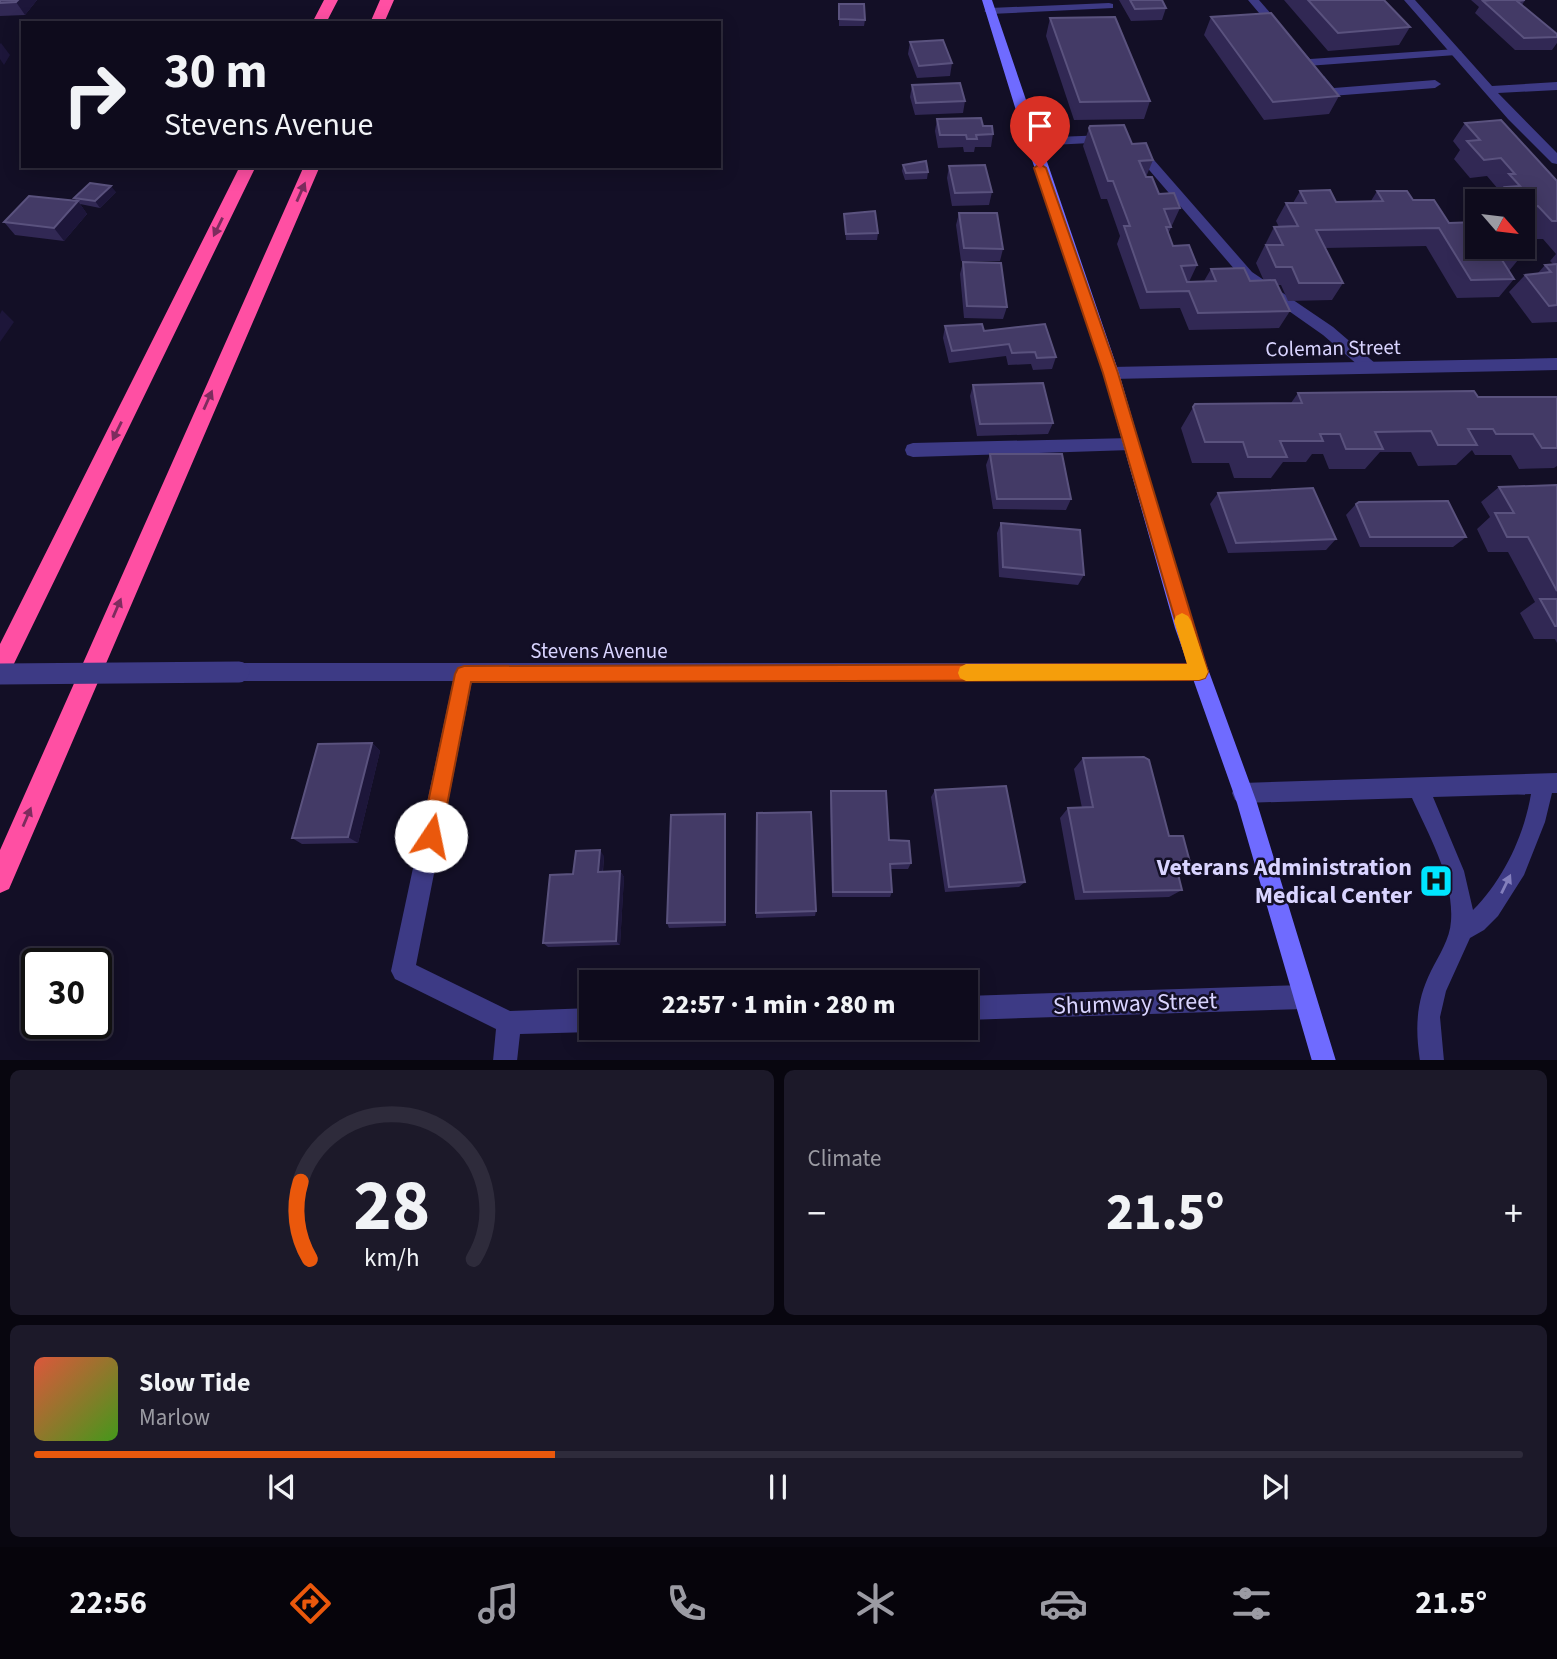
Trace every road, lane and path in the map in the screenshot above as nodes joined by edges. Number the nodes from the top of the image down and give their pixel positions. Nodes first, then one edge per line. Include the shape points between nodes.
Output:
1 (331, 0) edge
2 (387, 0) edge
3 (1253, 0) edge
4 (1409, 0) edge
5 (988, 5) edge
6 (1109, 6) dead end
7 (320, 21) edge
8 (378, 21) edge
9 (1455, 52) junction
10 (1307, 63) junction
11 (1435, 84) dead end
12 (1557, 86) edge
13 (1491, 90) junction
14 (1032, 142) junction
15 (1557, 160) edge
16 (247, 168) edge
17 (311, 168) edge
18 (1557, 364) edge
19 (1371, 368) junction
20 (1111, 373) junction
21 (1131, 443) junction
22 (913, 450) dead end
23 (0, 668) edge
24 (1199, 672) junction
25 (0, 674) edge
26 (464, 674) junction
27 (1550, 783) edge
28 (1418, 787) junction
29 (1242, 793) junction
30 (0, 880) edge
31 (1460, 931) junction
32 (1304, 997) junction
33 (978, 1008) edge
34 (579, 1020) edge
35 (509, 1023) junction
36 (505, 1060) edge
37 (1324, 1060) edge
38 (1432, 1060) edge

1 - 7 highway
2 - 8 highway
3 - 10 street
4 - 9 street
5 - 6 street
5 - 14 main road
9 - 10 street
9 - 13 street
10 - 11 street via 1331,92
12 - 13 street
13 - 15 street
14 - 19 street via 1116,139 1133,144 1247,275 1328,331
14 - 20 main road
16 -> 23 highway
30 -> 17 highway
18 - 19 street, Coleman Street
19 - 20 street, Coleman Street
20 - 21 main road
21 - 22 street
21 - 24 main road
24 - 26 street, Stevens Avenue
24 - 29 main road
25 - 26 street, Stevens Avenue, bridge
26 - 35 street via 403,971
27 - 28 street
31 -> 27 street via 1480,920 1497,902
28 - 29 street
28 - 31 street via 1457,882
29 - 32 main road
31 - 38 street via 1430,1002
32 - 33 street, Shumway Street
32 - 37 main road
34 - 35 street
35 - 36 street

